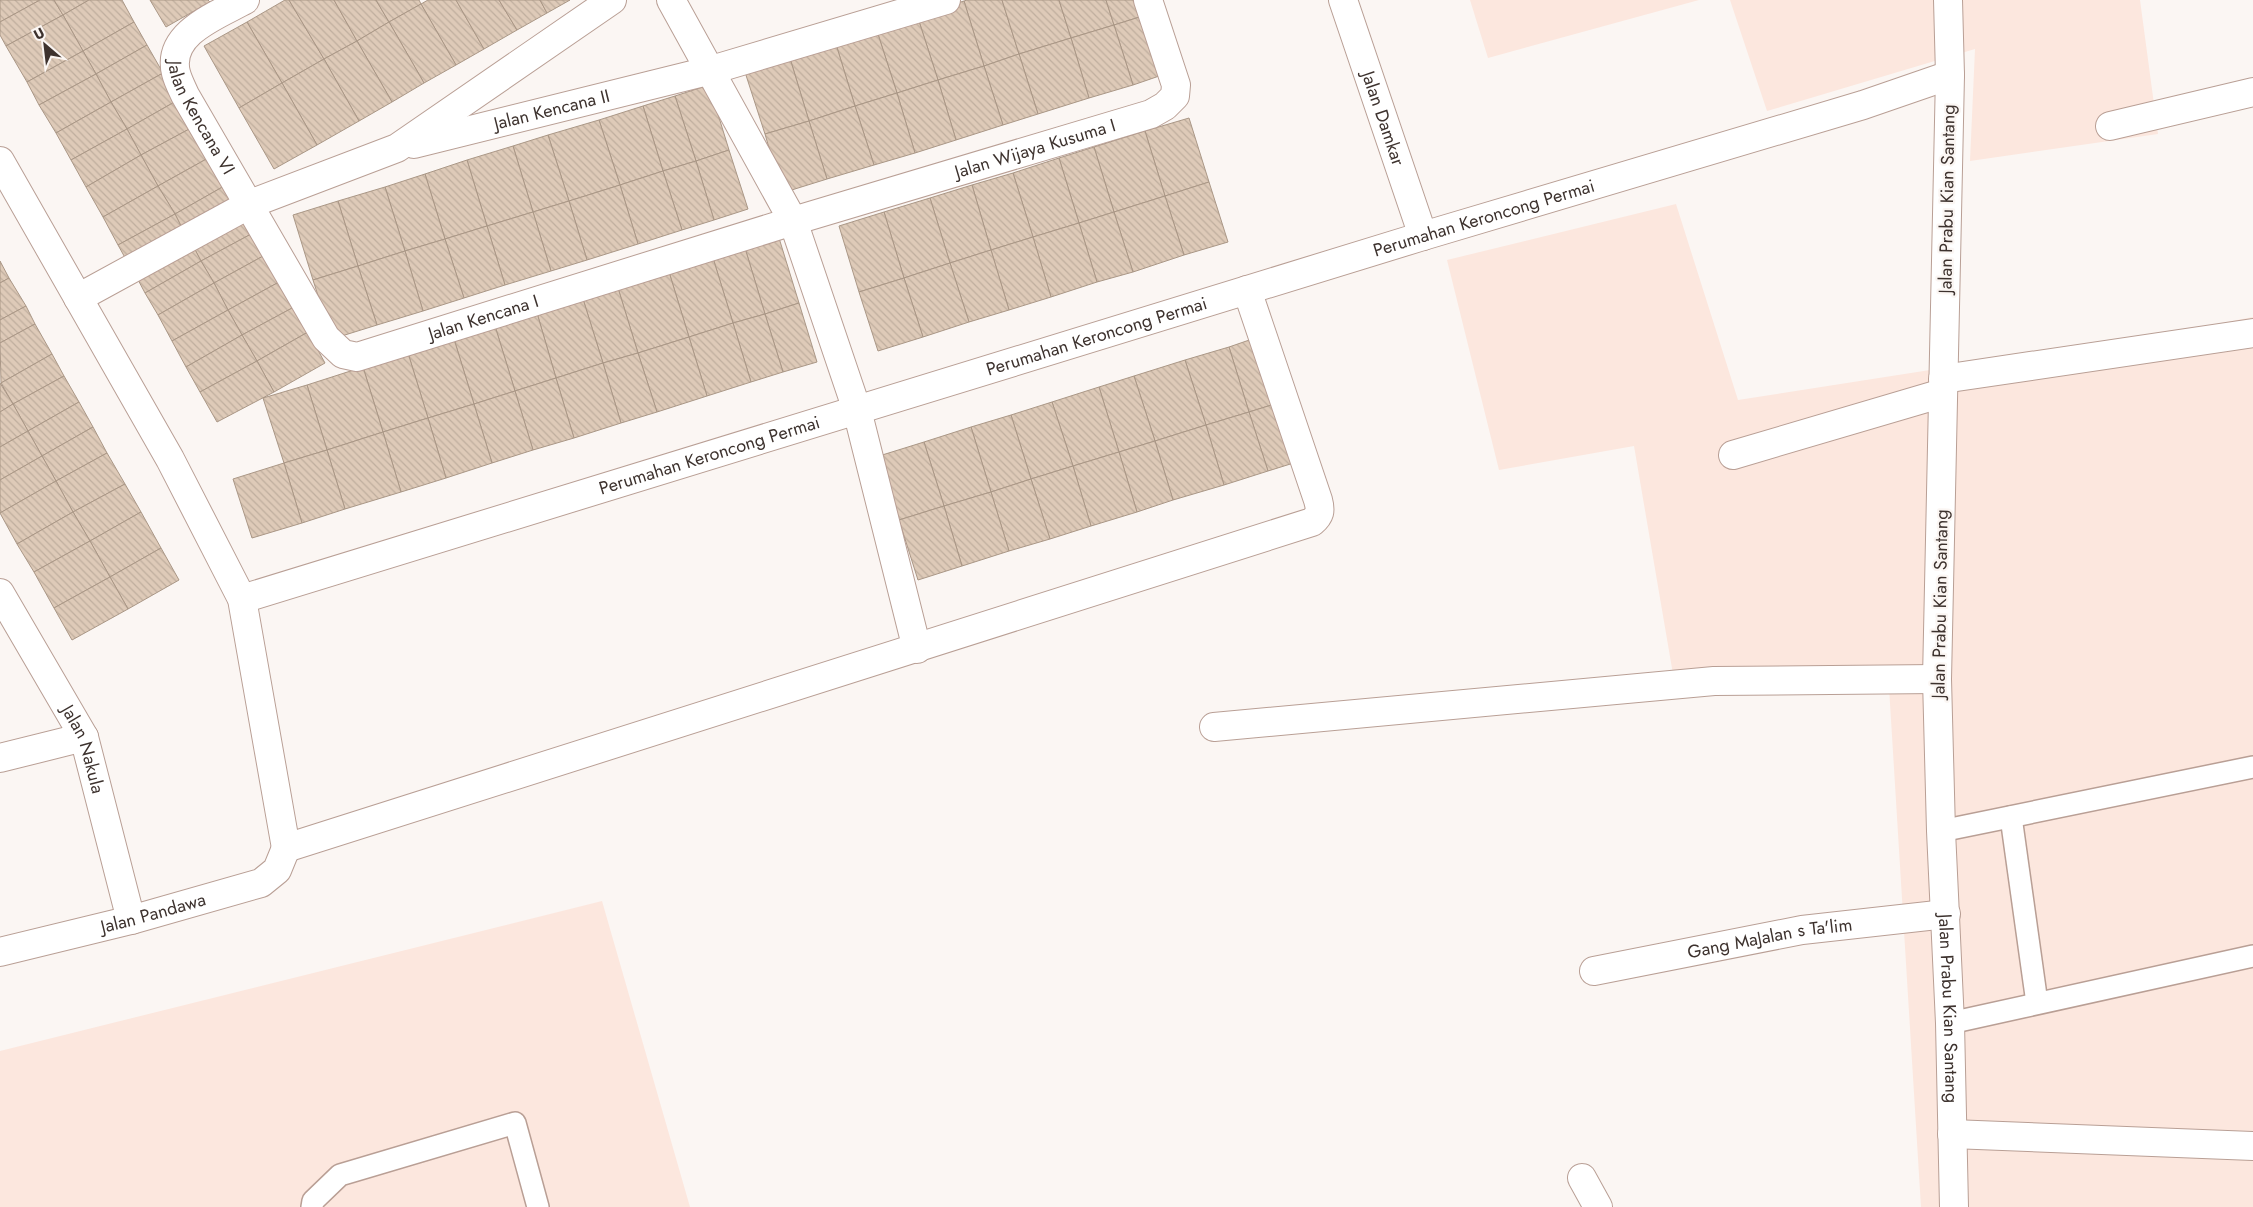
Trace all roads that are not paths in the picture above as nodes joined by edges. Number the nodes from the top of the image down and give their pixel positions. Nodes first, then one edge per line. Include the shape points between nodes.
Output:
1 (245, 0) edge
2 (612, 0) edge
3 (670, 0) edge
4 (946, 0) edge
5 (1148, 0) edge
6 (1343, 0) edge
7 (1948, 0) edge
8 (708, 71) junction
9 (1950, 75) junction
10 (2253, 92) edge
11 (2110, 126) dead end
12 (397, 148) junction
13 (0, 161) edge
14 (250, 204) junction
15 (793, 221) junction
16 (1423, 236) junction
17 (1247, 290) junction
18 (78, 298) junction
19 (2253, 333) edge
20 (1943, 386) junction
21 (857, 410) junction
22 (1734, 455) dead end
23 (0, 593) edge
24 (242, 599) junction
25 (917, 649) junction
26 (1937, 680) junction
27 (1214, 727) dead end
28 (84, 737) junction
29 (0, 758) edge
30 (2253, 767) edge
31 (2010, 817) junction
32 (1940, 831) junction
33 (286, 848) junction
34 (1946, 914) junction
35 (131, 920) junction
36 (0, 952) edge
37 (2253, 956) edge
38 (1594, 972) dead end
39 (2037, 1004) junction
40 (1950, 1022) junction
41 (1952, 1134) junction
42 (2253, 1146) edge
43 (1582, 1178) dead end
44 (312, 1207) edge
45 (538, 1207) edge
46 (1598, 1207) edge
47 (1954, 1207) edge

1 - 14 street, Jalan Kencana VI via 197,26 182,39 175,55 176,73 185,95
2 - 12 street
3 - 8 street
4 - 8 street, Jalan Kencana II
5 - 15 street, Jalan Wijaya Kusuma I via 1176,85 1175,96 1165,106 1151,114
6 - 16 street, Jalan Damkar
7 - 9 street, Jalan Prabu Kian Santang
8 - 12 street, Jalan Kencana II
8 - 15 street
9 - 16 street, Perumahan Keroncong Permai via 1863,106
9 - 20 street, Jalan Prabu Kian Santang
10 - 11 street
12 - 14 street
13 - 18 street
14 - 15 street, Jalan Kencana I via 326,338 343,354 357,357
14 - 18 street
15 - 21 street
16 - 17 street, Perumahan Keroncong Permai
17 - 21 street, Perumahan Keroncong Permai
17 - 25 street via 1318,500 1319,516 1304,526
18 - 24 street via 170,459
19 - 20 street
20 - 22 street
20 - 26 street, Jalan Prabu Kian Santang
21 - 24 street, Perumahan Keroncong Permai
21 - 25 street
23 - 28 street, Jalan Nakula
24 - 33 street
25 - 33 street
26 - 27 street via 1714,681
26 - 32 street, Jalan Prabu Kian Santang
28 - 29 street
28 - 35 street, Jalan Nakula
30 - 31 lane
31 - 32 lane
31 - 39 lane
32 - 34 street, Jalan Prabu Kian Santang
33 - 35 street, Jalan Pandawa via 277,870 261,883
34 - 38 street, Gang MaJalan s Ta'lim via 1802,930
34 - 40 street, Jalan Prabu Kian Santang
35 - 36 street, Jalan Pandawa
37 - 39 lane
39 - 40 lane
40 - 41 street, Jalan Prabu Kian Santang
41 - 42 street
41 - 47 street, Jalan Prabu Kian Santang
43 - 46 street
44 - 45 lane via 313,1201 340,1174 515,1123

